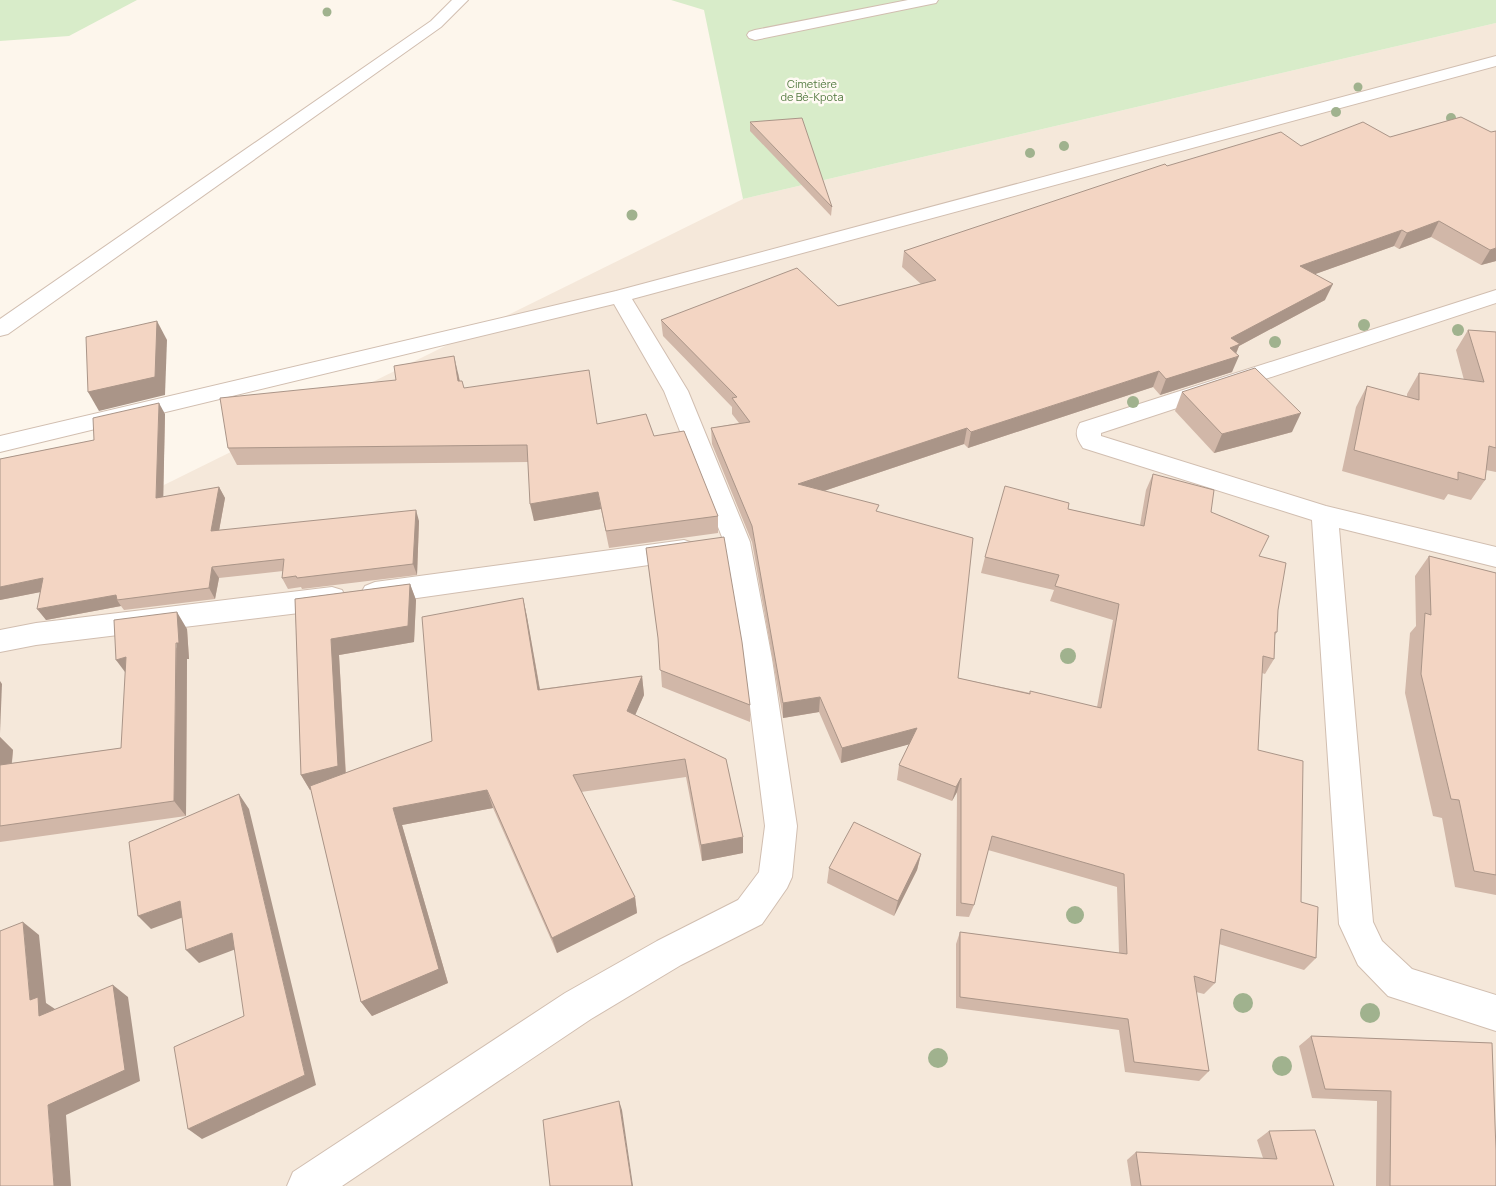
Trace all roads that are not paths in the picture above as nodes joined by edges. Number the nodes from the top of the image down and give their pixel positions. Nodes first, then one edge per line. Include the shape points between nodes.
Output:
1 (462, 0) edge
2 (931, 0) edge
3 (755, 35) dead end
4 (1496, 61) edge
5 (620, 296) junction
6 (1496, 296) edge
7 (0, 329) edge
8 (0, 444) edge
9 (1325, 516) junction
10 (737, 542) junction
11 (1496, 557) edge
12 (0, 641) edge
13 (1496, 1013) edge
14 (307, 1186) edge

1 - 7 street via 436,24
2 - 3 street
4 - 5 street
5 - 8 street
5 - 10 street via 676,391
6 - 9 street via 1088,429 1092,442
9 - 11 street
9 - 13 street via 1356,924 1370,953 1401,982
10 - 12 street via 385,592
10 - 14 street via 758,660 781,826 775,877 750,912 669,953 578,1006

